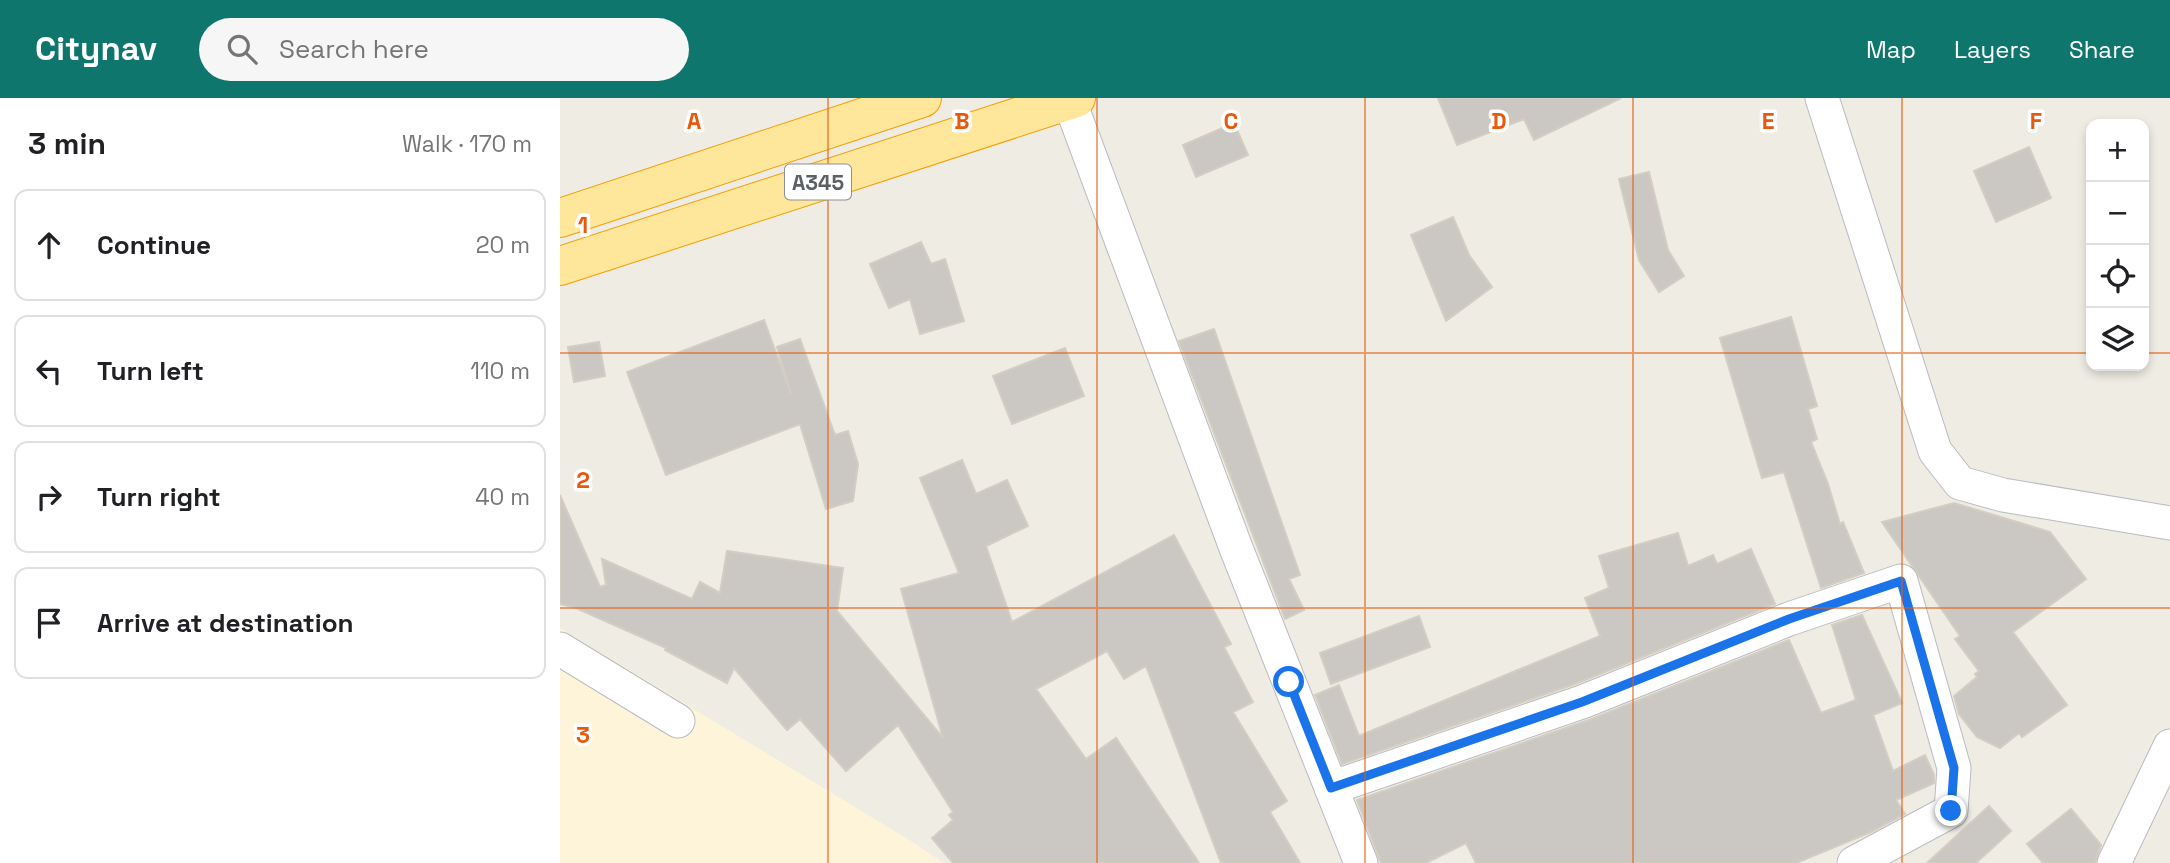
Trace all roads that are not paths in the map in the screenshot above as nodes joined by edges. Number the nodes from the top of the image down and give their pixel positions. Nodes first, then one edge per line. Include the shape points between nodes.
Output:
1 (922, 98) edge
2 (1822, 98) edge
3 (1072, 99) edge
4 (560, 218) edge
5 (560, 267) edge
6 (2170, 523) edge
7 (560, 649) edge
8 (678, 721) dead end
9 (2170, 746) edge
10 (1331, 788) junction
11 (1361, 863) edge
12 (1854, 863) edge
13 (2114, 863) edge

1 - 4 highway, A345
2 - 6 street via 1935,451 1959,483 2003,495
3 - 5 highway, A345
3 - 10 street via 1236,548
7 - 8 street
9 - 13 street
10 - 11 street
10 - 12 street via 1582,702 1789,619 1901,581 1954,768 1951,811

